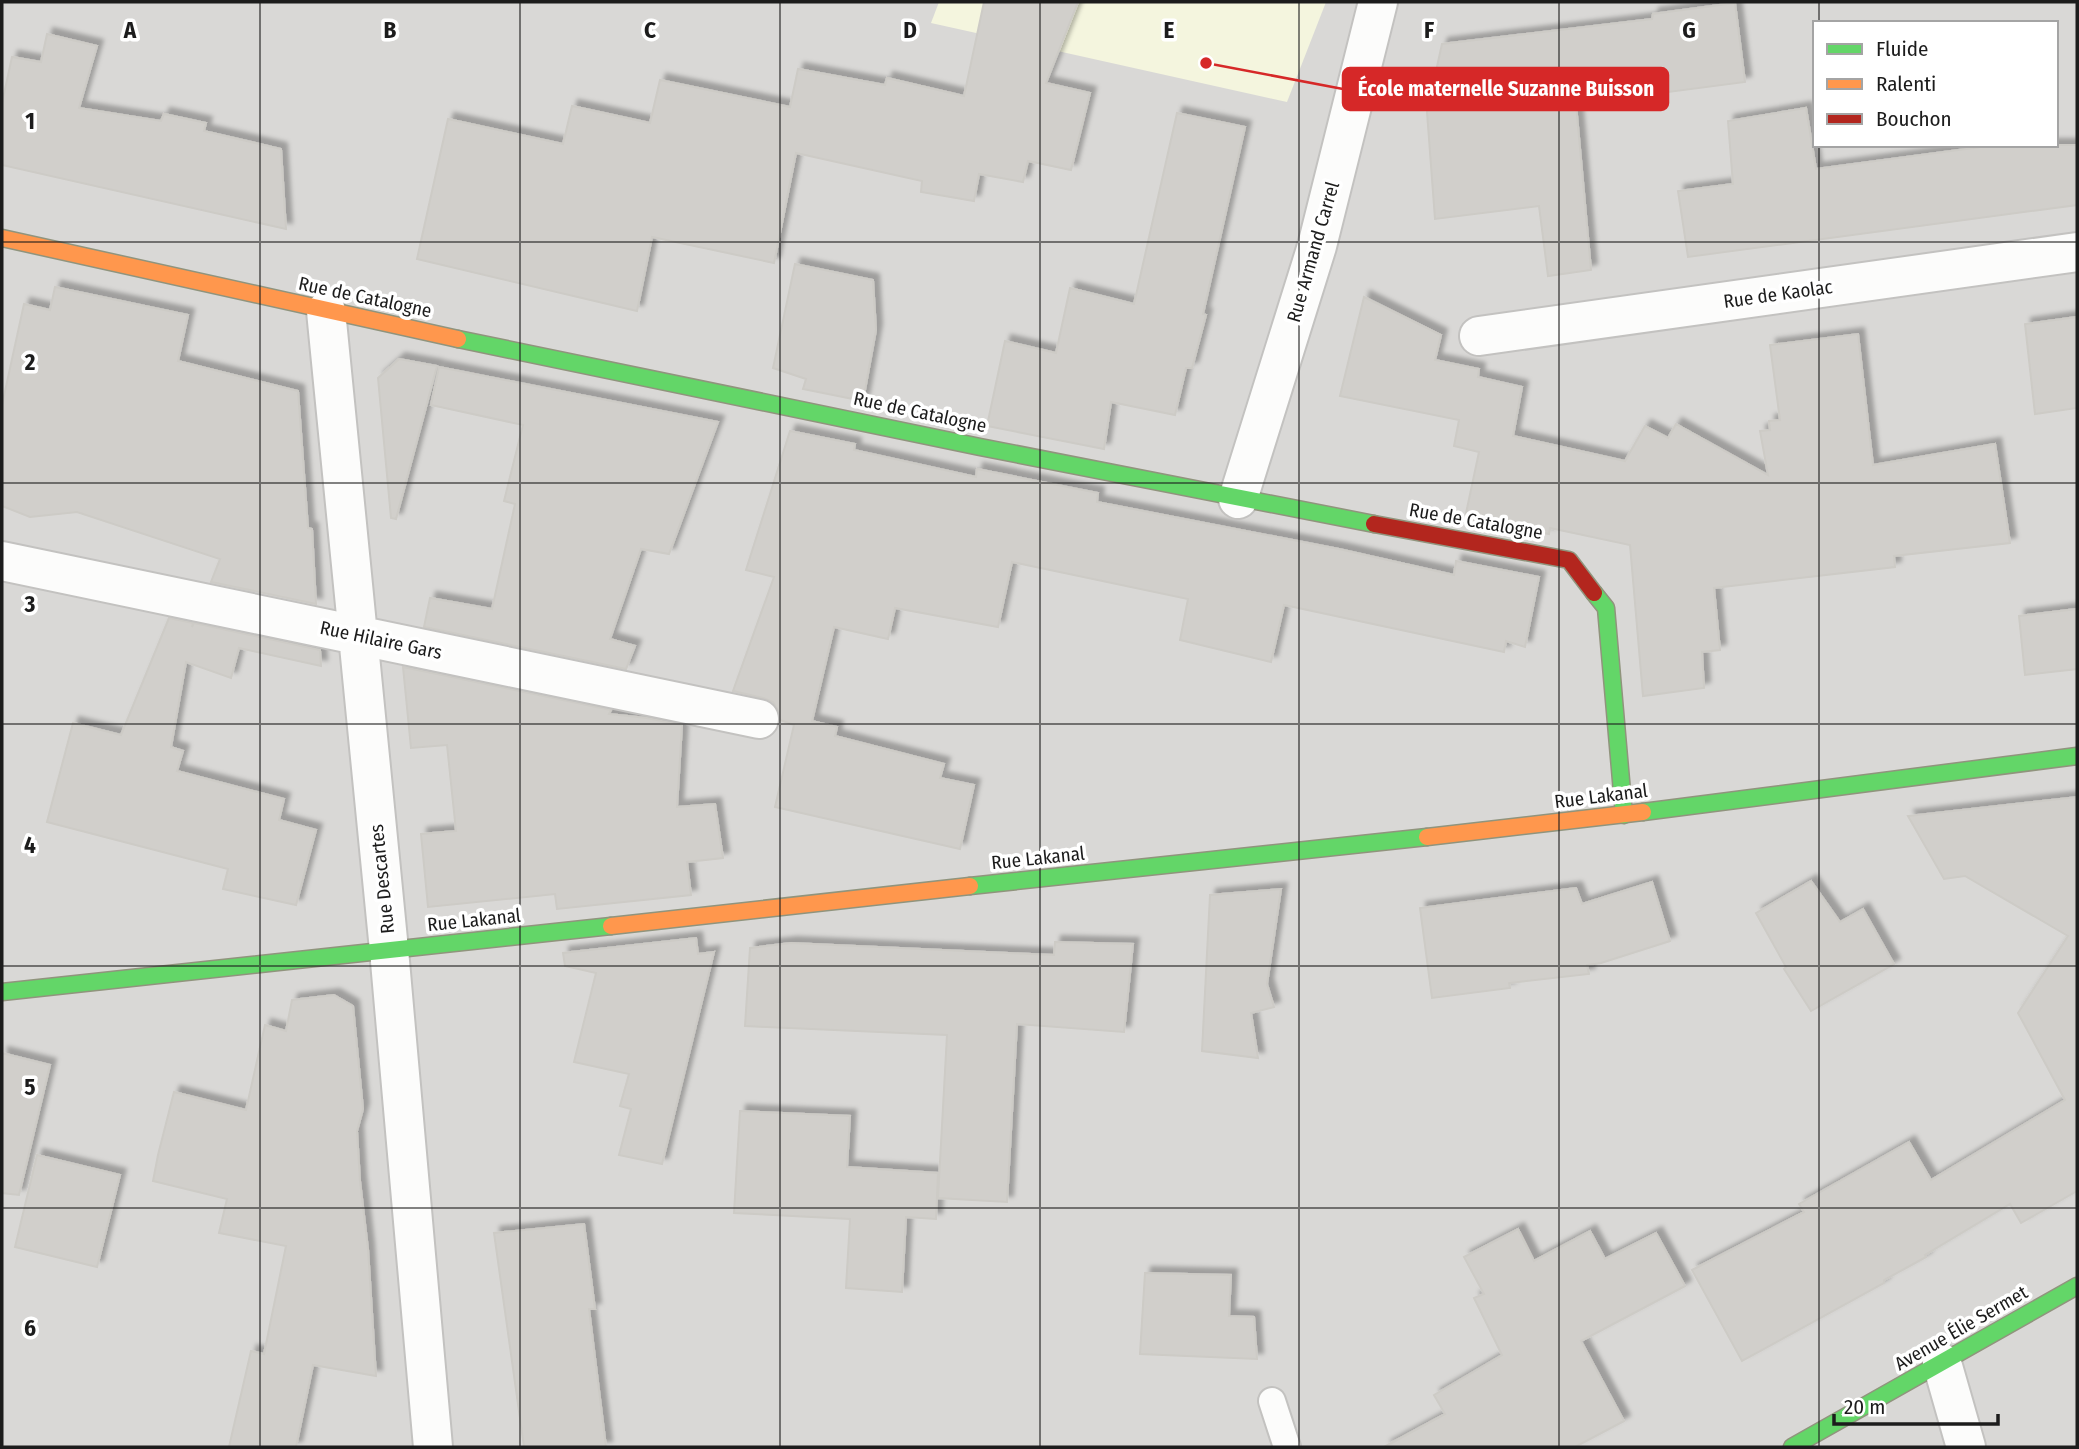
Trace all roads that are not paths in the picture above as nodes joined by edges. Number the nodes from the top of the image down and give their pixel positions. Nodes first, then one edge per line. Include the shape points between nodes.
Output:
1 (1378, 2) edge
2 (2, 238) edge
3 (2077, 253) edge
4 (326, 311) junction
5 (1479, 337) dead end
6 (1238, 499) junction
7 (2, 561) edge
8 (357, 635) junction
9 (759, 719) dead end
10 (2077, 757) edge
11 (1624, 815) junction
12 (389, 950) junction
13 (2, 992) edge
14 (2077, 1286) edge
15 (1942, 1363) junction
16 (1272, 1401) dead end
17 (433, 1447) edge
18 (1287, 1447) edge
19 (1793, 1447) edge
20 (1966, 1447) edge

1 - 6 street, Rue Armand Carrel via 1317,246
2 - 4 street, Rue de Catalogne
3 - 5 street, Rue de Kaolac
4 - 6 street, Rue de Catalogne
4 - 8 street, Rue Descartes
6 - 11 street, Rue de Catalogne via 1569,559 1606,608
7 - 8 street, Rue Hilaire Gars
8 - 9 street, Rue Hilaire Gars
8 - 12 street, Rue Descartes
10 - 11 street, Rue Lakanal
11 - 12 street, Rue Lakanal
12 - 13 street, Rue Lakanal
12 - 17 street, Rue Descartes
14 - 15 street, Avenue Élie Sermet
15 - 19 street, Avenue Élie Sermet
15 - 20 street
16 - 18 lane

